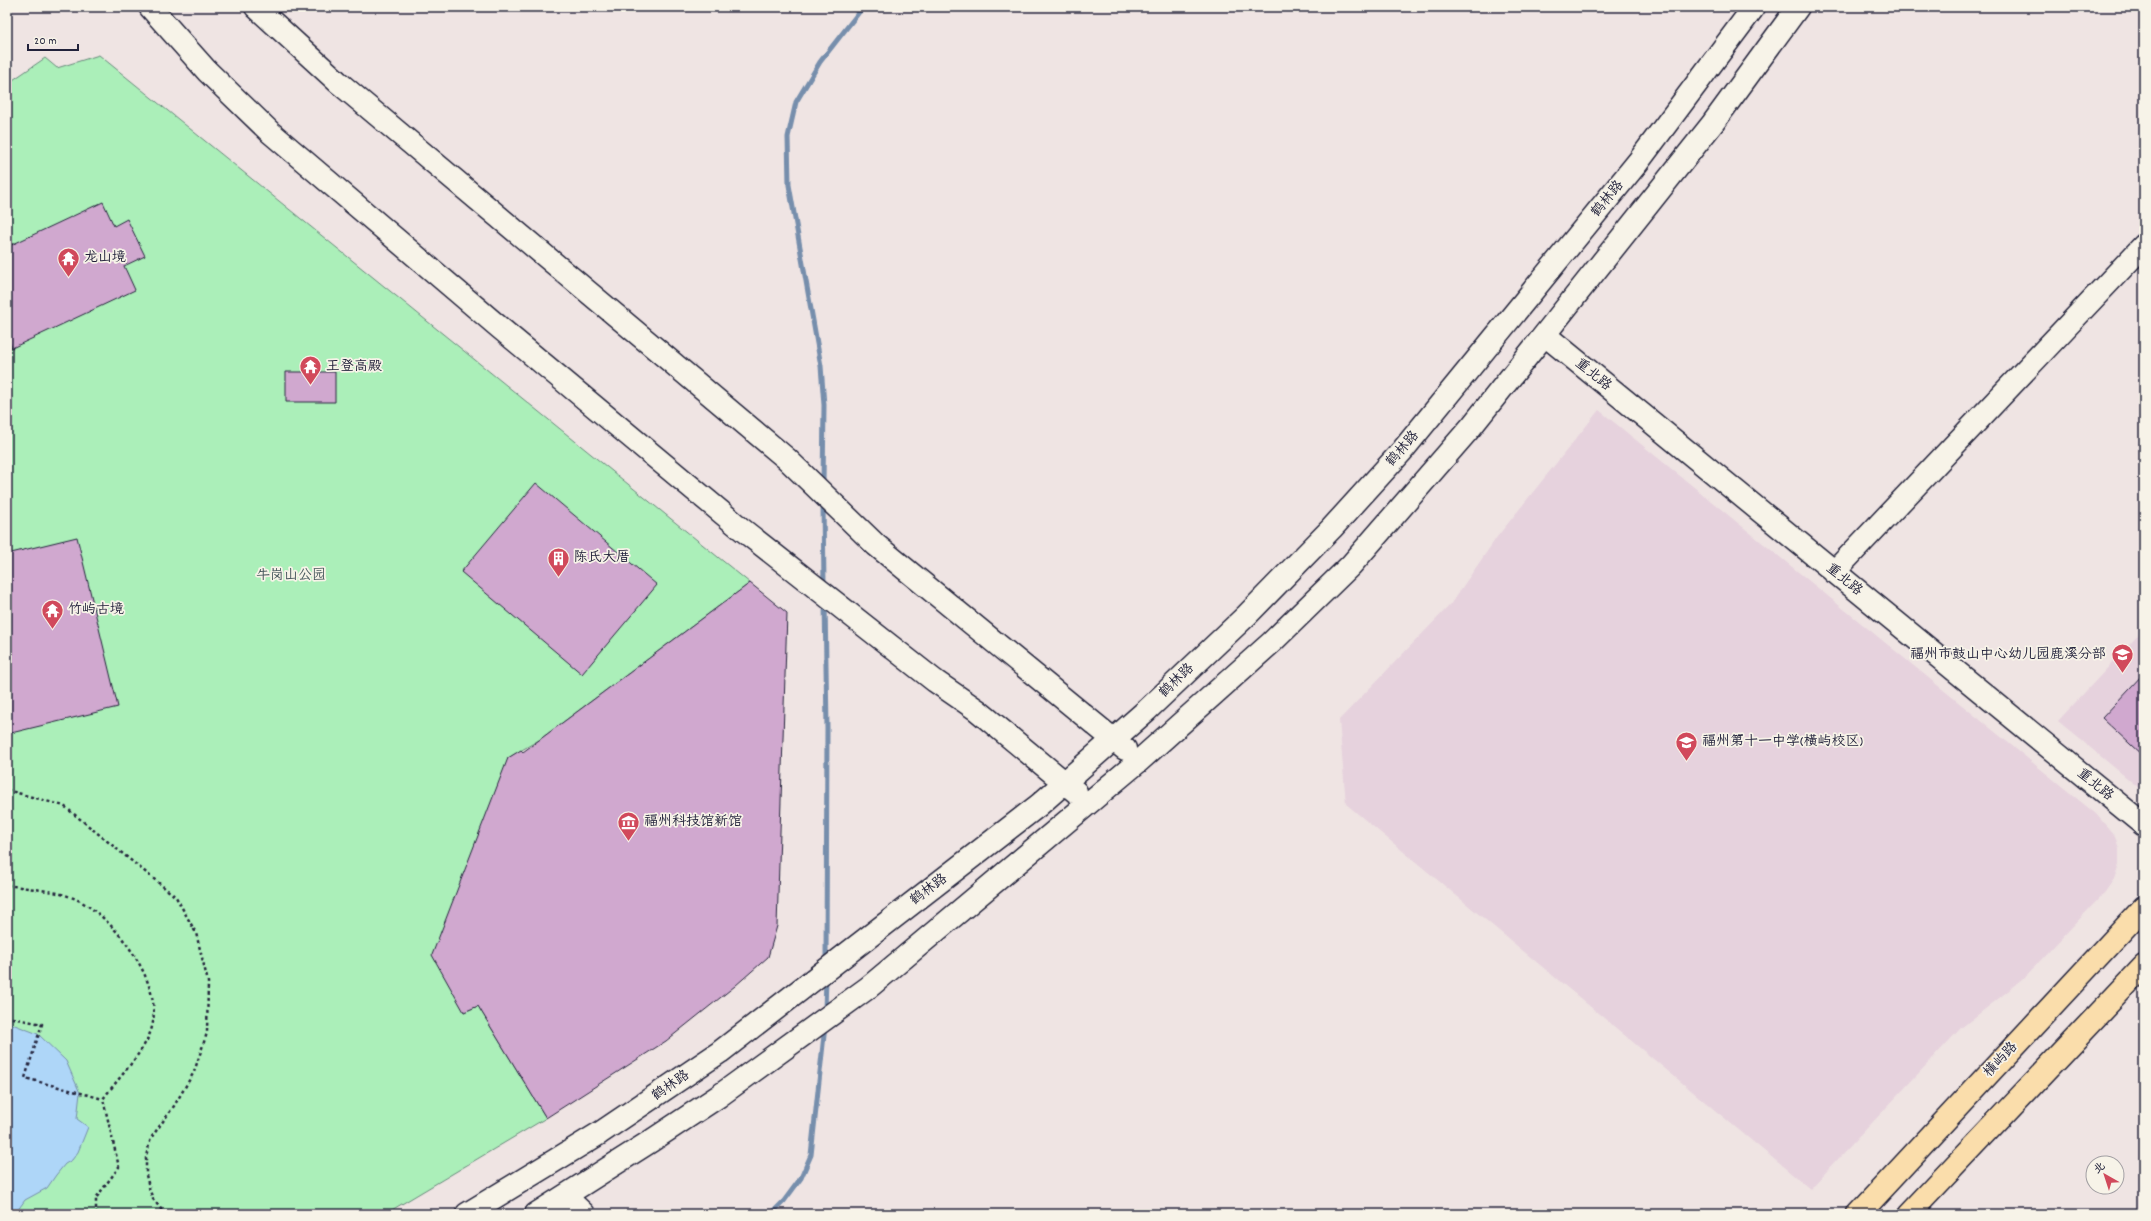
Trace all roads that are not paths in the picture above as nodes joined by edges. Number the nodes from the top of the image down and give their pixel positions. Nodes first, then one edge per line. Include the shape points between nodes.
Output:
1 (150, 7) edge
2 (256, 7) edge
3 (1754, 7) edge
4 (1798, 7) edge
5 (2144, 245) edge
6 (1544, 335) junction
7 (1834, 572) junction
8 (1114, 740) junction
9 (1139, 761) junction
10 (1065, 782) junction
11 (1089, 804) junction
12 (2144, 825) edge
13 (2144, 907) edge
14 (2144, 966) edge
15 (565, 1196) junction
16 (467, 1214) edge
17 (536, 1214) edge
18 (584, 1214) edge
19 (1858, 1214) edge
20 (1908, 1214) edge

1 - 10 main road via 207,71 270,132 499,327 739,527 935,681 977,710
2 - 8 main road via 338,82 787,459 876,546
3 - 8 main road, 鹤林路 via 1638,162 1402,451 1332,528 1247,615
4 - 6 main road via 1713,123
5 - 7 main road
6 - 7 main road, 重北路
6 - 9 main road via 1426,481 1351,565 1234,677
7 - 12 main road, 重北路
8 - 9 main road
8 - 10 main road, 鹤林路
9 - 11 main road
10 - 11 main road
10 - 16 main road, 鹤林路 via 1039,805 720,1052 646,1103
11 - 15 main road via 869,987 782,1052 658,1137
13 - 19 main road, 横屿路
14 - 20 main road
15 - 17 main road
15 - 18 main road

